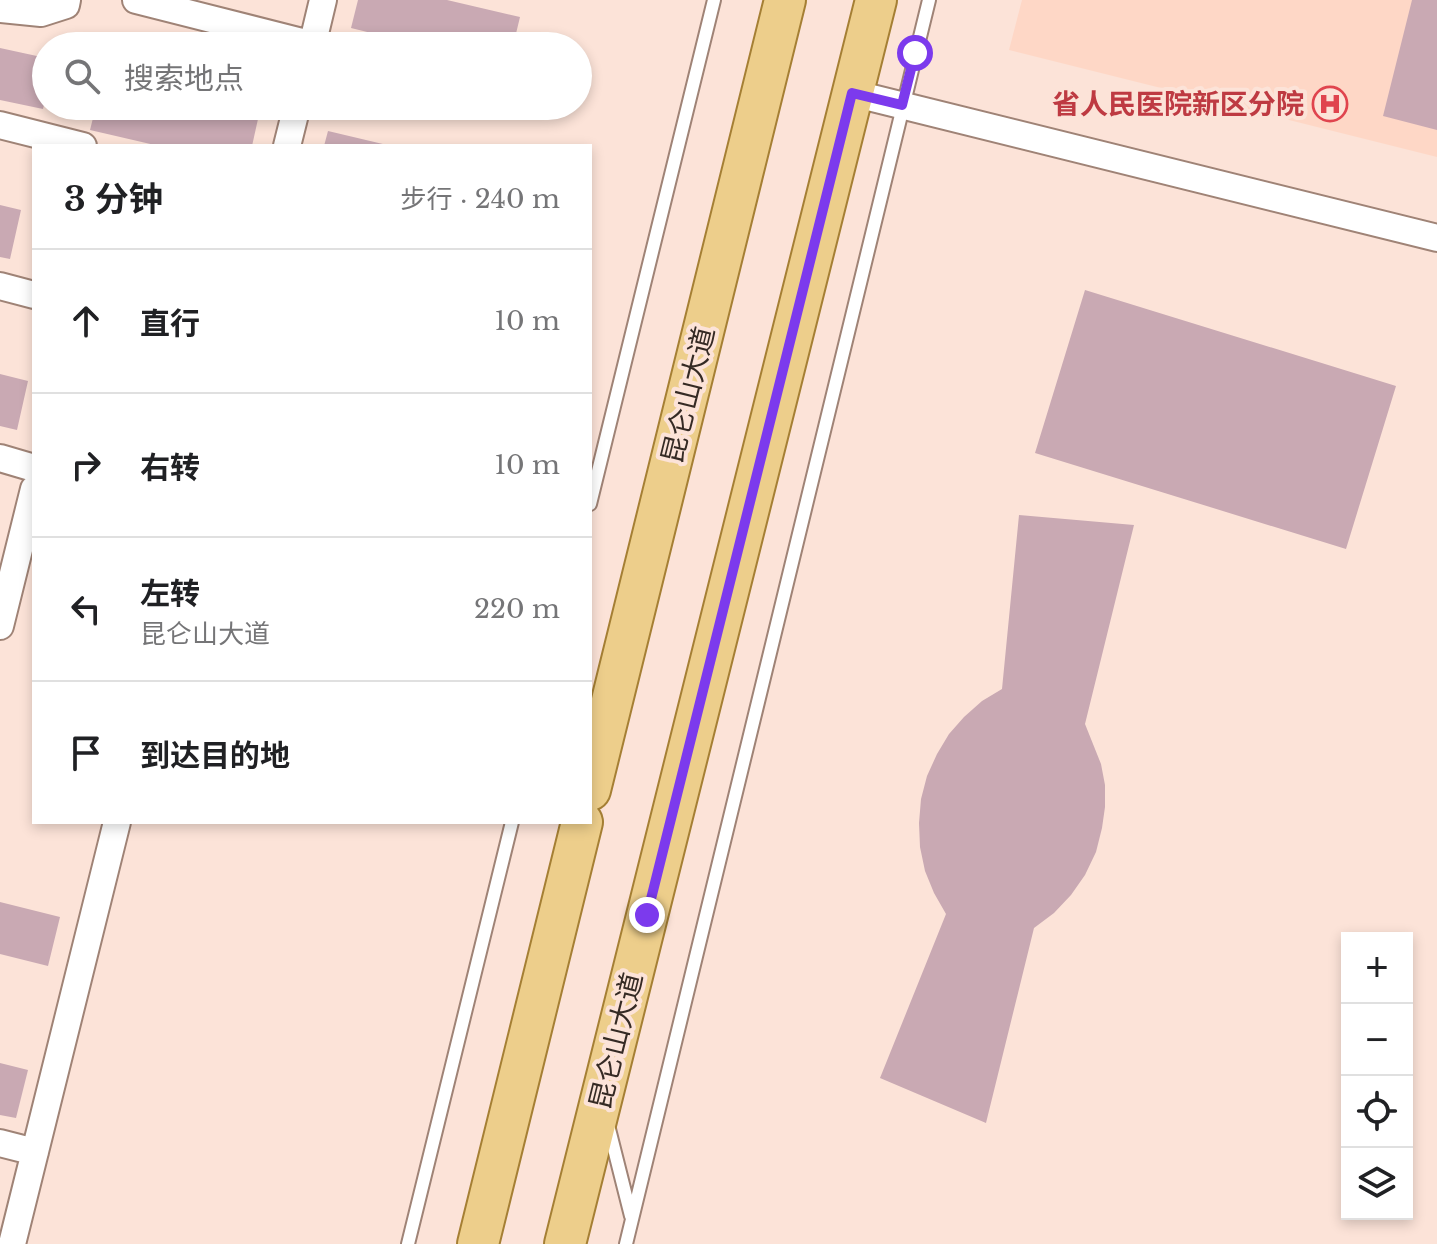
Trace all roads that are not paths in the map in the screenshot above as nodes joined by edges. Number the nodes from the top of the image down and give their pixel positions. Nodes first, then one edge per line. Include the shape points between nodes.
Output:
1 (67, 0) edge
2 (136, 0) edge
3 (323, 0) edge
4 (714, 0) edge
5 (785, 0) edge
6 (876, 0) edge
7 (929, 0) edge
8 (0, 9) edge
9 (260, 32) edge
10 (317, 32) edge
11 (852, 93) junction
12 (902, 105) junction
13 (294, 120) edge
14 (0, 125) edge
15 (75, 144) edge
16 (288, 144) edge
17 (1437, 238) edge
18 (0, 286) edge
19 (32, 294) edge
20 (0, 458) edge
21 (32, 467) edge
22 (592, 496) edge
23 (32, 497) edge
24 (1, 614) edge
25 (592, 782) edge
26 (117, 824) edge
27 (512, 824) edge
28 (582, 824) edge
29 (602, 1098) junction
30 (0, 1143) edge
31 (35, 1152) junction
32 (632, 1219) junction
33 (12, 1244) edge
34 (408, 1244) edge
35 (478, 1244) edge
36 (565, 1244) edge
37 (626, 1244) edge

1 - 8 street via 66,5 41,13
2 - 9 street
3 - 10 street
4 - 22 lane
5 - 25 main road, 昆仑山大道
6 - 11 main road, 昆仑山大道
7 - 12 lane
11 - 12 street
11 - 29 main road, 昆仑山大道
12 - 17 street
12 - 32 lane
13 - 16 street
14 - 15 street
18 - 19 street
20 - 21 street
23 - 24 street
26 - 31 street
27 - 34 lane
28 - 35 main road
29 - 32 lane
29 - 36 main road, 昆仑山大道
30 - 31 street
31 - 33 street
32 - 37 lane

